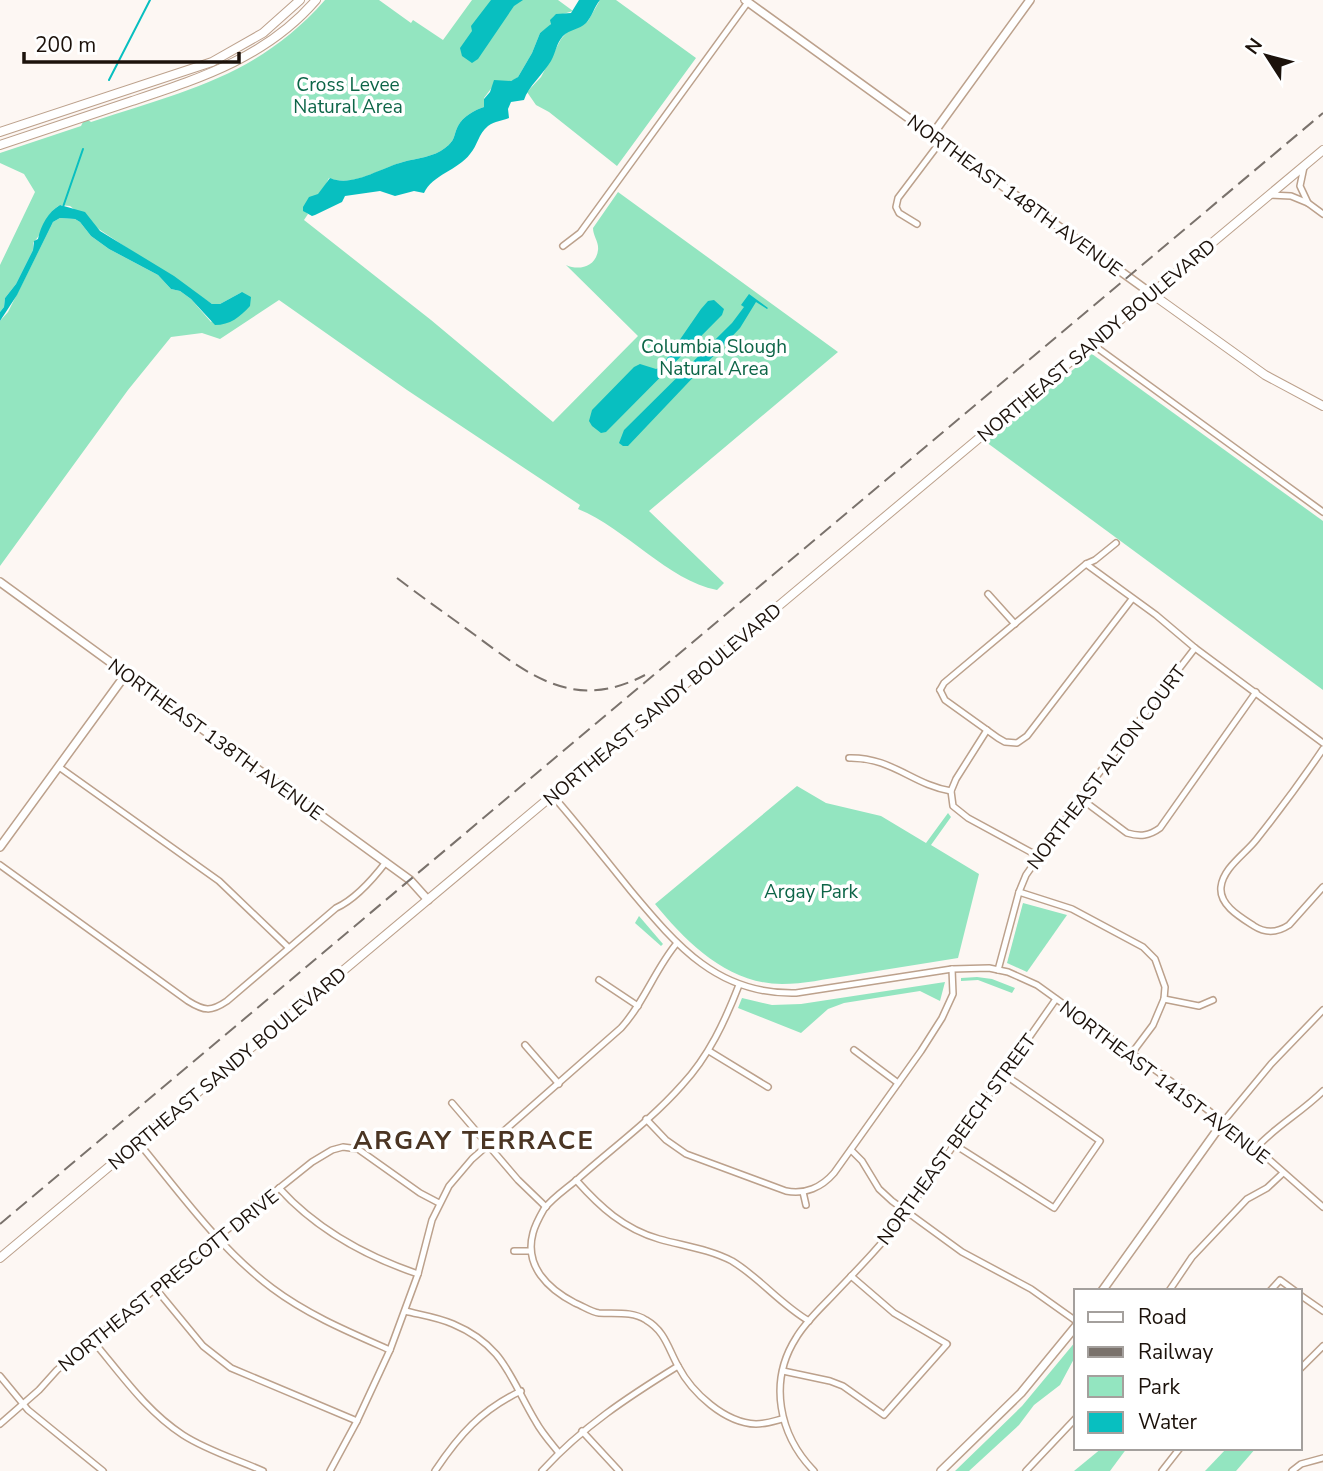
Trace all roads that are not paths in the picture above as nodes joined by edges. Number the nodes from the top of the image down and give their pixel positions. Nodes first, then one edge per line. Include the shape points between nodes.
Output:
1 (300, 0) edge
2 (316, 0) edge
3 (1030, 0) edge
4 (747, 1) edge
5 (0, 132) edge
6 (932, 135) junction
7 (941, 141) junction
8 (0, 145) edge
9 (1323, 150) edge
10 (1304, 166) junction
11 (1270, 195) junction
12 (1308, 203) junction
13 (1323, 214) edge
14 (917, 224) dead end
15 (563, 246) dead end
16 (1152, 294) junction
17 (1092, 344) junction
18 (1323, 406) edge
19 (1323, 512) edge
20 (1116, 543) dead end
21 (1086, 564) junction
22 (0, 582) edge
23 (988, 594) dead end
24 (1132, 599) junction
25 (1015, 624) junction
26 (1195, 648) junction
27 (126, 674) junction
28 (930, 690) dead end
29 (940, 690) junction
30 (1256, 692) junction
31 (987, 730) junction
32 (1323, 743) edge
33 (1323, 749) edge
34 (849, 758) dead end
35 (59, 767) junction
36 (951, 790) junction
37 (554, 796) junction
38 (1080, 798) junction
39 (1143, 835) junction
40 (1145, 843) dead end
41 (0, 848) edge
42 (1038, 856) junction
43 (386, 862) junction
44 (0, 866) edge
45 (1323, 887) edge
46 (1019, 892) junction
47 (428, 900) junction
48 (677, 943) junction
49 (289, 948) junction
50 (952, 969) junction
51 (998, 970) junction
52 (600, 980) dead end
53 (739, 985) junction
54 (1056, 999) junction
55 (1164, 999) junction
56 (1213, 1000) dead end
57 (638, 1006) junction
58 (1323, 1010) edge
59 (525, 1045) dead end
60 (854, 1050) dead end
61 (709, 1051) junction
62 (1132, 1053) junction
63 (1005, 1075) junction
64 (898, 1083) junction
65 (559, 1084) junction
66 (768, 1087) dead end
67 (1323, 1091) edge
68 (452, 1103) dead end
69 (646, 1119) junction
70 (1223, 1122) junction
71 (138, 1142) junction
72 (488, 1145) junction
73 (955, 1145) junction
74 (1256, 1148) junction
75 (851, 1150) junction
76 (1283, 1173) junction
77 (576, 1180) junction
78 (279, 1188) junction
79 (803, 1192) junction
80 (439, 1203) junction
81 (806, 1205) dead end
82 (546, 1207) junction
83 (1323, 1207) edge
84 (907, 1212) junction
85 (217, 1238) junction
86 (514, 1251) dead end
87 (530, 1251) junction
88 (0, 1258) edge
89 (418, 1274) junction
90 (851, 1276) junction
91 (156, 1289) junction
92 (1103, 1289) edge
93 (1170, 1289) edge
94 (1272, 1289) edge
95 (1292, 1289) edge
96 (1302, 1296) edge
97 (405, 1311) junction
98 (1323, 1311) edge
99 (809, 1321) junction
100 (1074, 1322) edge
101 (1074, 1326) edge
102 (93, 1341) junction
103 (1323, 1346) edge
104 (390, 1350) junction
105 (678, 1366) junction
106 (1302, 1367) edge
107 (783, 1371) junction
108 (0, 1376) edge
109 (521, 1391) junction
110 (23, 1404) junction
111 (782, 1419) junction
112 (1074, 1420) edge
113 (358, 1421) junction
114 (0, 1424) edge
115 (582, 1431) junction
116 (1178, 1450) edge
117 (559, 1453) junction
118 (1323, 1458) edge
119 (103, 1471) edge
120 (263, 1471) edge
121 (330, 1471) edge
122 (435, 1471) edge
123 (542, 1471) edge
124 (619, 1471) edge
125 (814, 1471) edge
126 (941, 1471) edge
127 (1026, 1471) edge
128 (1162, 1471) edge
129 (1292, 1471) edge

1 - 5 main road via 263,33 212,62
2 - 8 main road via 275,39 224,69
3 - 6 street
4 - 6 street, NORTHEAST 148TH AVENUE
4 - 15 street via 580,233
6 - 7 street, NORTHEAST 148TH AVENUE
7 - 14 street via 895,207
7 - 16 street, NORTHEAST 148TH AVENUE
9 - 10 main road, NORTHEAST SANDY BOULEVARD
10 - 11 main road, NORTHEAST SANDY BOULEVARD
10 - 12 street via 1300,187
11 - 12 street
11 - 16 main road, NORTHEAST SANDY BOULEVARD
12 - 13 street
16 - 17 main road, NORTHEAST SANDY BOULEVARD
16 - 18 main road, NORTHEAST 148TH AVENUE via 1258,370
17 - 19 street
17 - 37 main road, NORTHEAST SANDY BOULEVARD
20 - 21 street
21 - 24 street
21 - 25 street
22 - 27 street, NORTHEAST 138TH AVENUE
23 - 25 street
24 - 26 street
24 - 31 street via 1027,736 1017,743 1005,742
25 - 29 street
26 - 30 street
26 - 38 street, NORTHEAST ALTON COURT
27 - 35 street
27 - 43 street, NORTHEAST 138TH AVENUE
28 - 29 street
29 - 31 street via 945,699
30 - 32 street
30 - 39 street via 1160,828
31 - 36 street
33 - 45 street via 1220,890 1224,901 1262,930 1289,925
34 - 36 street via 881,761
35 - 41 street
35 - 49 street via 219,881
36 - 42 street via 959,813
37 - 47 main road, NORTHEAST SANDY BOULEVARD
37 - 48 street
38 - 39 street via 1127,833
38 - 42 street, NORTHEAST ALTON COURT
39 - 40 street
42 - 46 street, NORTHEAST ALTON COURT
43 - 47 street, NORTHEAST 138TH AVENUE
43 - 49 street via 366,885
44 - 49 street via 205,1010 227,1001
46 - 51 street, NORTHEAST ALTON COURT
46 - 55 street via 1060,903 1143,947 1161,974
47 - 71 main road, NORTHEAST SANDY BOULEVARD
48 - 53 street via 705,967
48 - 57 street
50 - 51 street
50 - 53 street via 796,993 763,992
50 - 64 street via 950,1003
51 - 54 street, NORTHEAST 141ST AVENUE via 1023,978
52 - 57 street
53 - 61 street
54 - 62 street, NORTHEAST 141ST AVENUE
54 - 63 street, NORTHEAST BEECH STREET
55 - 56 street via 1199,1006
55 - 62 street via 1153,1025
57 - 65 street via 608,1041
58 - 70 street via 1270,1064
59 - 65 street
60 - 64 street
61 - 66 street
61 - 69 street via 682,1086
62 - 70 street, NORTHEAST 141ST AVENUE
63 - 73 street, NORTHEAST BEECH STREET
63 - 73 street via 1100,1141 1054,1208
64 - 75 street
65 - 72 street
67 - 74 street
68 - 72 street
69 - 77 street
69 - 79 street via 686,1154 786,1191
70 - 74 street, NORTHEAST 141ST AVENUE
70 - 92 street
71 - 85 street
71 - 88 main road, NORTHEAST SANDY BOULEVARD
72 - 80 street via 458,1173
72 - 82 street
73 - 84 street, NORTHEAST BEECH STREET
74 - 76 street, NORTHEAST 141ST AVENUE
75 - 79 street via 829,1179
75 - 84 street via 884,1195
76 - 83 street, NORTHEAST 141ST AVENUE
76 - 93 street via 1247,1199 1192,1257
77 - 82 street
77 - 99 street via 616,1219 656,1238 731,1261
78 - 80 street, NORTHEAST PRESCOTT DRIVE via 324,1154 343,1147 358,1149
78 - 85 street, NORTHEAST PRESCOTT DRIVE
78 - 89 street via 302,1211 350,1245
79 - 81 street
80 - 89 street
82 - 87 street via 533,1232
84 - 90 street, NORTHEAST BEECH STREET
84 - 100 street via 962,1252 1031,1289
85 - 91 street, NORTHEAST PRESCOTT DRIVE
85 - 104 street via 297,1305
86 - 87 street
87 - 105 street via 542,1278 559,1294 598,1313 629,1314 656,1327 667,1339
89 - 97 street
90 - 99 street, NORTHEAST BEECH STREET
90 - 107 street via 894,1313 947,1344 884,1415 843,1386
91 - 102 street, NORTHEAST PRESCOTT DRIVE
91 - 113 street via 203,1346 231,1368
94 - 95 street via 1280,1280
96 - 98 street
97 - 104 street
97 - 109 street via 450,1323 473,1335 502,1362
99 - 107 street, NORTHEAST BEECH STREET via 790,1348
101 - 126 street via 1014,1400
102 - 110 street, NORTHEAST PRESCOTT DRIVE
102 - 120 street via 170,1426 199,1444
103 - 106 street
104 - 113 street
105 - 111 street via 700,1394 729,1416 756,1424
105 - 115 street
107 - 111 street, NORTHEAST BEECH STREET
108 - 110 street
109 - 117 street
109 - 122 street via 481,1415
110 - 114 street, NORTHEAST PRESCOTT DRIVE
110 - 119 street
111 - 125 street via 796,1450
112 - 127 street
113 - 121 street
115 - 117 street
115 - 124 street
116 - 128 street
117 - 123 street
118 - 129 street

